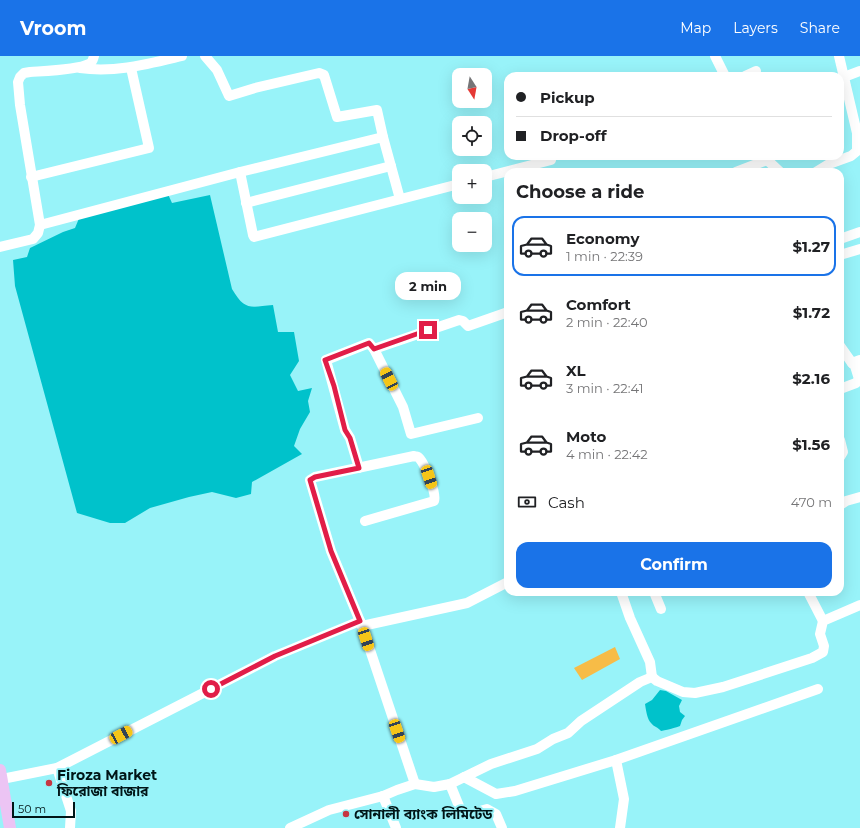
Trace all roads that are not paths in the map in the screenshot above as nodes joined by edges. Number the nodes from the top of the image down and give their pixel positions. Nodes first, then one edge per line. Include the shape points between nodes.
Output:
1 (94, 56) edge
2 (182, 56) edge
3 (204, 56) edge
4 (715, 56) edge
5 (839, 56) edge
6 (74, 67) junction
7 (131, 68) junction
8 (860, 71) edge
9 (723, 72) edge
10 (843, 72) edge
11 (844, 77) joint
12 (383, 137) junction
13 (858, 154) edge
14 (844, 159) edge
15 (551, 160) dead end
16 (761, 160) edge
17 (767, 160) edge
18 (841, 160) edge
19 (391, 166) junction
20 (520, 168) edge
21 (744, 168) edge
22 (776, 168) edge
23 (822, 168) edge
24 (240, 172) junction
25 (504, 172) edge
26 (492, 175) edge
27 (31, 176) junction
28 (452, 186) edge
29 (400, 199) junction
30 (246, 202) junction
31 (40, 225) junction
32 (860, 232) edge
33 (844, 238) edge
34 (0, 247) edge
35 (860, 249) edge
36 (844, 254) edge
37 (504, 313) edge
38 (374, 349) junction
39 (844, 350) edge
40 (856, 361) edge
41 (844, 388) edge
42 (478, 418) dead end
43 (359, 468) junction
44 (860, 497) edge
45 (844, 502) edge
46 (365, 521) dead end
47 (504, 584) edge
48 (622, 596) edge
49 (656, 596) edge
50 (810, 596) edge
51 (860, 605) edge
52 (661, 609) dead end
53 (823, 621) junction
54 (361, 623) junction
55 (652, 677) junction
56 (818, 689) dead end
57 (616, 760) junction
58 (57, 768) junction
59 (1, 774) edge
60 (464, 777) junction
61 (415, 784) junction
62 (450, 784) junction
63 (383, 796) junction
64 (10, 828) edge
65 (70, 828) edge
66 (290, 828) edge
67 (396, 828) edge
68 (502, 828) edge
69 (620, 828) edge

1 - 6 street via 89,64
2 - 7 street
3 - 12 street via 217,70 229,96 319,73 324,75 337,117 377,110
4 - 9 street
5 - 10 street
6 - 7 street via 96,70
6 - 27 street via 24,73 18,82
7 - 27 street via 149,148
8 - 11 street
11 - 13 street via 857,132
12 - 19 street
12 - 24 street
13 - 14 street
15 - 20 street
16 - 21 street
17 - 22 street
18 - 23 street
19 - 29 street
19 - 30 street
24 - 30 street
24 - 31 street
25 - 26 street
27 - 31 street
28 - 29 street
29 - 30 street via 254,237
31 - 34 street via 33,239
32 - 33 street
35 - 36 street
37 - 38 street via 468,326 459,320
38 - 42 street via 403,407 411,434
38 - 43 street via 369,343 325,360
39 - 40 street
40 - 41 street via 859,379 856,383
43 - 46 street via 417,457 429,477 435,496 435,500 431,502
43 - 54 street via 310,480 331,551
44 - 45 street
47 - 54 street via 466,602
48 - 55 street via 650,662
49 - 52 street
50 - 53 street
51 - 53 street
53 - 55 street via 820,634 823,652 812,658 723,687 695,693 683,692
54 - 58 street via 275,656
54 - 61 street
55 - 60 street via 640,682 581,721 568,733 537,749 491,764
56 - 57 street
57 - 60 street via 515,791 496,794
57 - 69 street via 624,799
58 - 59 street
58 - 65 street via 71,811
59 - 64 main road
60 - 62 street
61 - 62 street via 434,787
61 - 63 street
62 - 68 street via 461,811 466,816 487,809 496,814
63 - 66 street via 328,810
63 - 67 street

